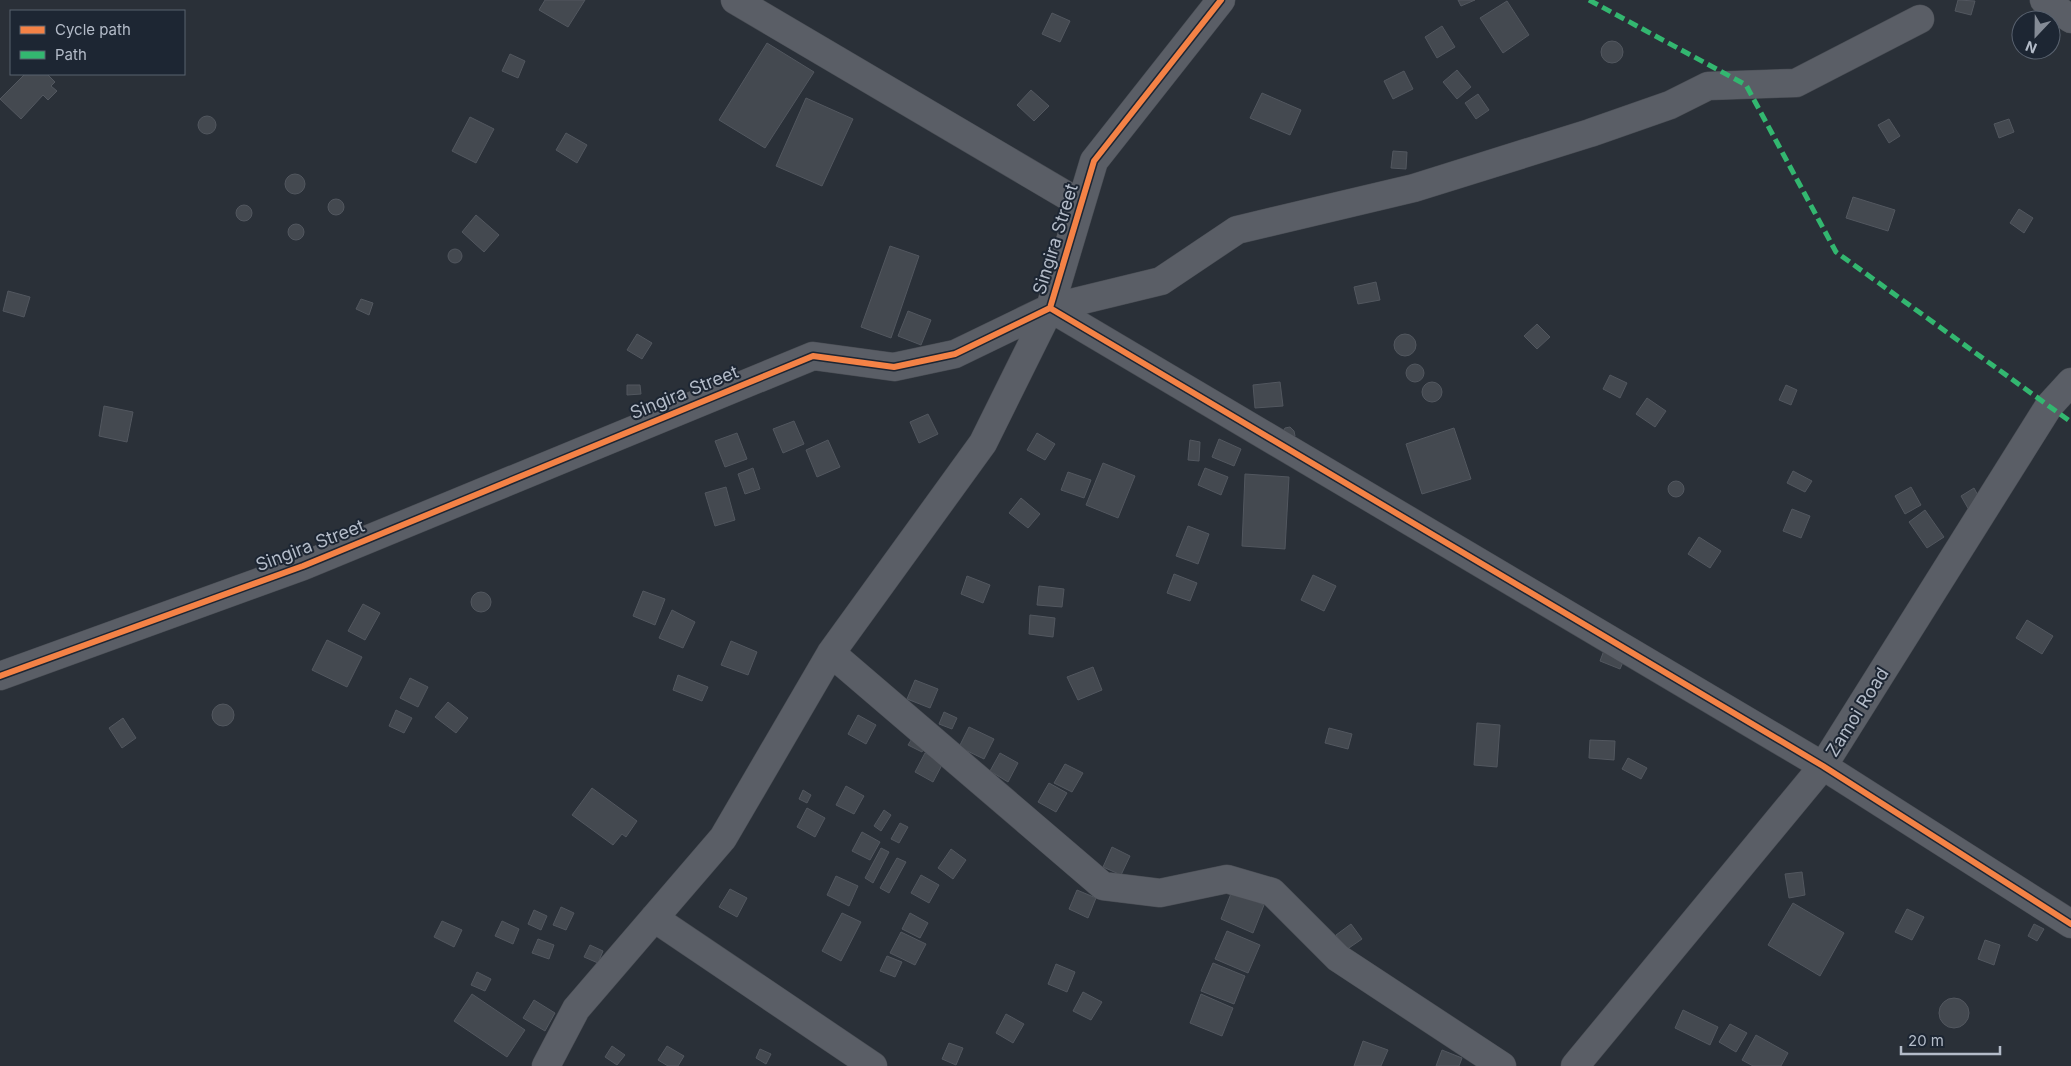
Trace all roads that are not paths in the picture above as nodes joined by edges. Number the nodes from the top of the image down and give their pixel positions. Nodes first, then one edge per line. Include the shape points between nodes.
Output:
1 (735, 0) edge
2 (1221, 0) edge
3 (2044, 0) edge
4 (2071, 18) edge
5 (1920, 19) dead end
6 (1081, 204) junction
7 (1050, 308) junction
8 (2071, 382) edge
9 (831, 653) junction
10 (0, 676) edge
11 (1823, 766) junction
12 (654, 918) junction
13 (2071, 924) edge
14 (546, 1066) edge
15 (873, 1066) edge
16 (1502, 1066) edge
17 (1575, 1066) edge

1 - 6 street
2 - 6 street, Singira Street via 1094,161
3 - 4 street
5 - 7 street via 1796,82 1708,86 1670,105 1608,127 1414,188 1237,230 1161,281
6 - 7 street, Singira Street
7 - 9 street via 983,443
7 - 10 street, Singira Street via 955,354 929,360 894,367 813,356 302,566
7 - 11 street
8 - 11 street, Zamoi Road via 2048,406
9 - 12 street via 723,838
9 - 16 street via 1103,886 1160,893 1227,879 1272,892 1338,958
11 - 13 street
11 - 17 street, Zamoi Road
12 - 14 street via 576,1009
12 - 15 street

